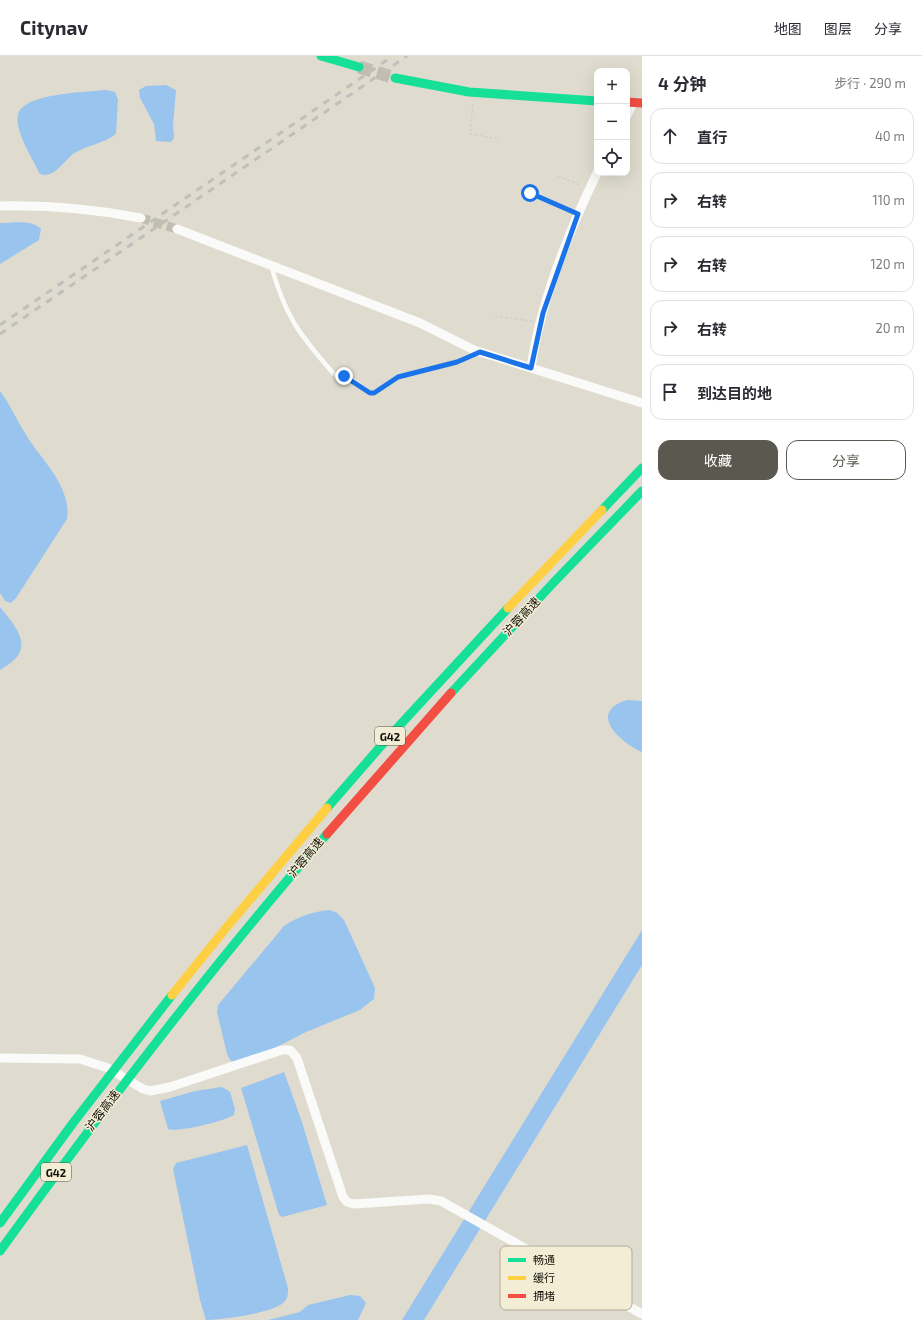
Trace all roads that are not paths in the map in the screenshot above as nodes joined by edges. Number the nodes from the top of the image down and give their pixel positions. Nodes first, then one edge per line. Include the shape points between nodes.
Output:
1 (321, 56) edge
2 (359, 67) tunnel mouth
3 (395, 78) tunnel mouth
4 (594, 101) edge
5 (596, 176) edge
6 (0, 206) edge
7 (141, 218) tunnel mouth
8 (177, 229) tunnel mouth
9 (271, 266) junction
10 (480, 352) junction
11 (531, 368) junction
12 (642, 403) edge
13 (642, 468) edge
14 (642, 491) edge
15 (0, 1058) edge
16 (0, 1223) edge
17 (521, 1246) edge
18 (0, 1251) edge
19 (632, 1308) edge
20 (642, 1314) edge

1 - 2 main road
3 - 4 main road via 475,92
5 - 11 street via 578,214 540,323
6 - 7 street via 36,205
8 - 9 street
9 - 10 street via 420,323
9 - 10 lane via 282,302 303,339 333,372 338,376 348,376 370,393 398,377 457,362
10 - 11 street
11 - 12 street
13 - 16 main road, 沪蓉高速 / G42 via 486,631 297,842 154,1017
14 - 18 main road, 沪蓉高速 / G42 via 498,642 309,852 114,1094
15 - 17 street via 80,1059 108,1068 150,1091 170,1087 282,1050 290,1050 297,1058 343,1197 348,1202 354,1204 429,1199 441,1201
19 - 20 street

